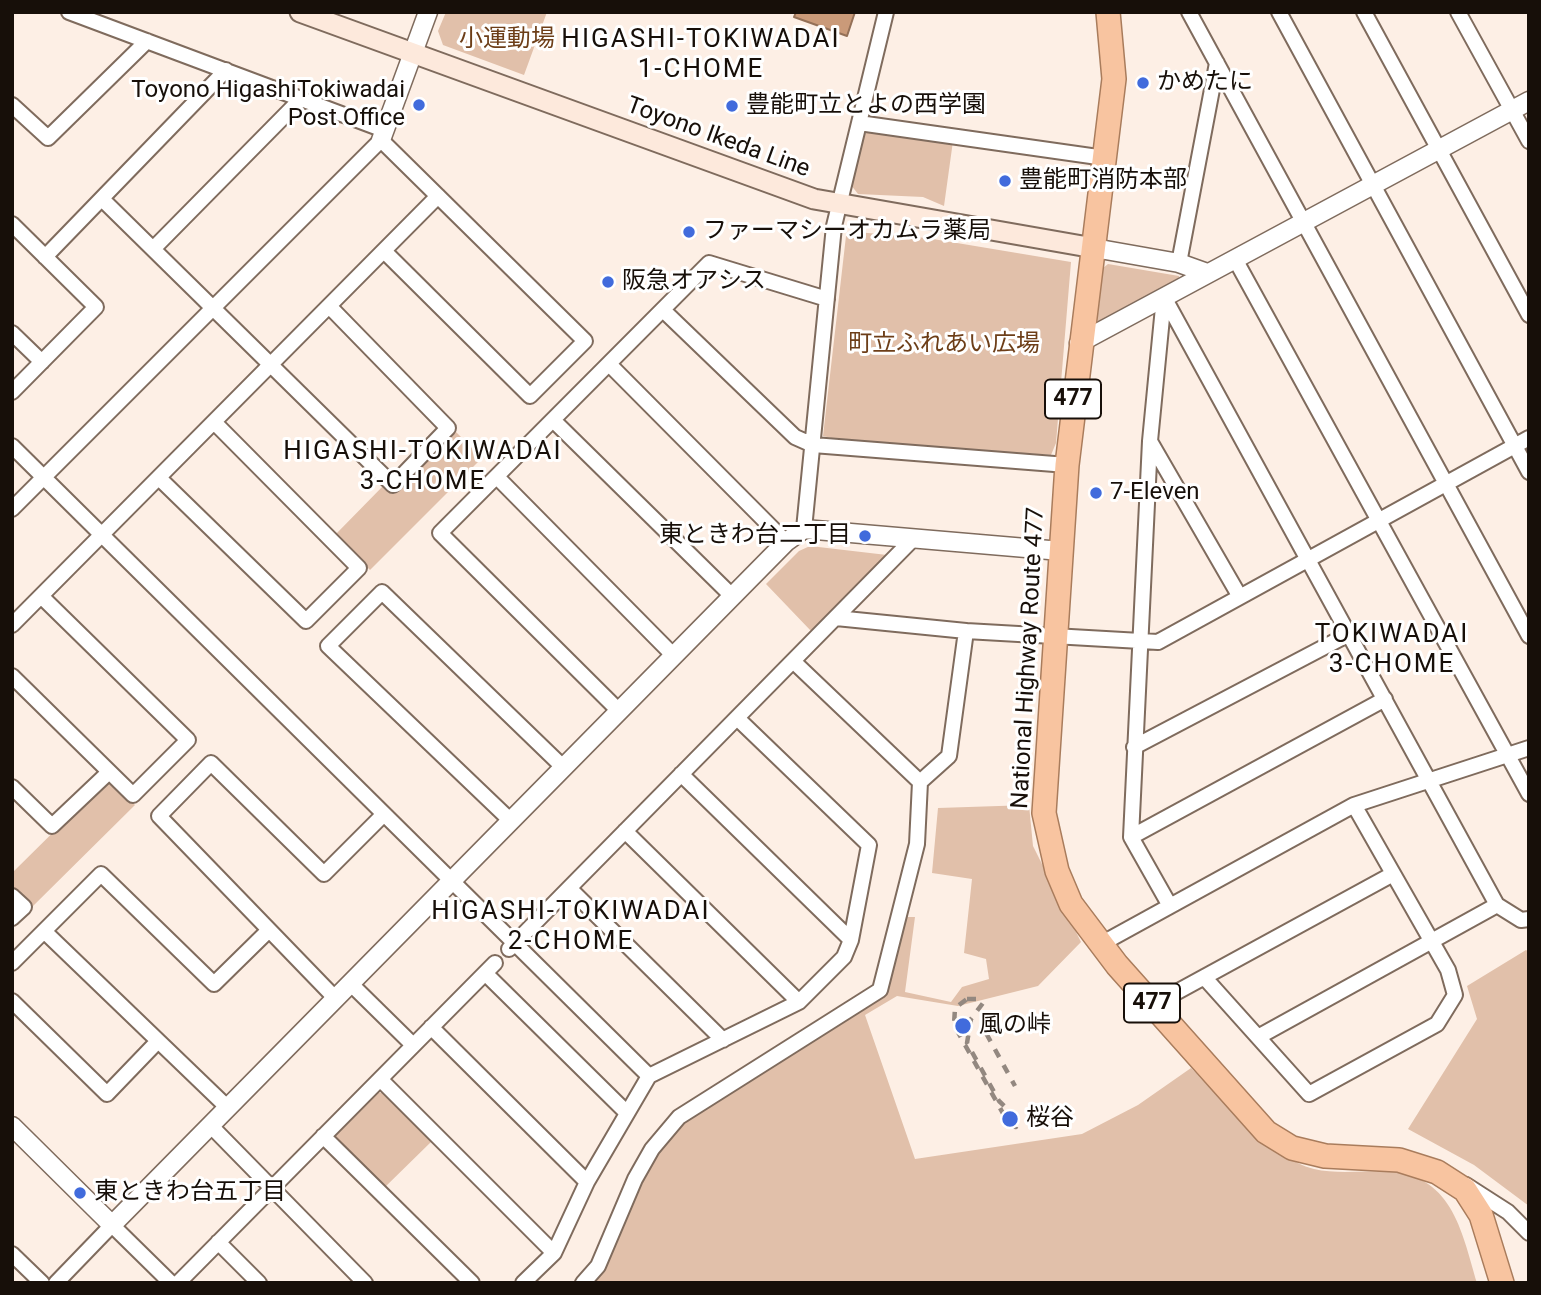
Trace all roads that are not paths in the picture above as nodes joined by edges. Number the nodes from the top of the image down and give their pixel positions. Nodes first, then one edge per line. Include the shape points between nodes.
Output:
1 (69, 12) edge
2 (300, 12) edge
3 (428, 12) edge
4 (886, 12) edge
5 (1108, 12) edge
6 (1189, 12) edge
7 (1279, 12) edge
8 (1364, 12) edge
9 (1458, 12) edge
10 (147, 41) junction
11 (411, 53) junction
12 (1216, 63) junction
13 (226, 70) junction
14 (302, 98) junction
15 (1529, 101) edge
16 (12, 105) edge
17 (1511, 108) junction
18 (859, 123) junction
19 (383, 135) junction
20 (1529, 141) edge
21 (1438, 148) junction
22 (1105, 158) junction
23 (1372, 184) junction
24 (438, 196) junction
25 (102, 199) junction
26 (839, 205) junction
27 (1303, 221) junction
28 (12, 223) edge
29 (1094, 248) junction
30 (153, 249) junction
31 (384, 251) junction
32 (46, 257) junction
33 (1235, 259) junction
34 (1180, 262) junction
35 (1207, 273) junction
36 (1164, 297) junction
37 (827, 299) junction
38 (329, 306) junction
39 (213, 308) junction
40 (663, 310) junction
41 (1529, 315) edge
42 (12, 333) edge
43 (1079, 343) junction
44 (42, 362) junction
45 (609, 364) junction
46 (271, 365) junction
47 (12, 392) edge
48 (553, 421) junction
49 (214, 422) junction
50 (1529, 438) edge
51 (1150, 442) junction
52 (813, 444) junction
53 (12, 446) edge
54 (1515, 446) junction
55 (1066, 465) junction
56 (1529, 472) edge
57 (44, 477) junction
58 (497, 477) junction
59 (159, 478) junction
60 (1446, 484) junction
61 (12, 509) edge
62 (1378, 521) junction
63 (804, 529) junction
64 (102, 535) junction
65 (914, 539) junction
66 (786, 542) junction
67 (1061, 551) junction
68 (1308, 559) junction
69 (41, 596) junction
70 (733, 597) junction
71 (1240, 597) junction
72 (836, 618) junction
73 (12, 625) edge
74 (966, 631) junction
75 (1058, 635) junction
76 (1349, 635) junction
77 (1529, 636) edge
78 (1140, 642) junction
79 (674, 656) junction
80 (793, 661) junction
81 (12, 676) edge
82 (1385, 699) junction
83 (619, 712) junction
84 (737, 718) junction
85 (1134, 747) junction
86 (1529, 748) edge
87 (1508, 755) junction
88 (564, 768) junction
89 (109, 772) junction
90 (681, 774) junction
91 (920, 782) junction
92 (1431, 783) junction
93 (12, 787) edge
94 (1529, 794) edge
95 (1354, 805) junction
96 (384, 814) junction
97 (511, 821) junction
98 (625, 831) junction
99 (1131, 837) junction
100 (1393, 874) junction
101 (452, 881) junction
102 (569, 888) junction
103 (12, 896) edge
104 (1497, 905) junction
105 (1170, 906) junction
106 (12, 918) edge
107 (1529, 919) edge
108 (269, 930) junction
109 (44, 931) junction
110 (851, 940) junction
111 (1430, 941) junction
112 (1101, 944) junction
113 (511, 946) junction
114 (12, 963) edge
115 (1204, 977) junction
116 (351, 984) junction
117 (336, 999) junction
118 (12, 1001) edge
119 (799, 1002) junction
120 (1153, 1005) junction
121 (431, 1027) junction
122 (1258, 1037) junction
123 (723, 1040) junction
124 (158, 1041) junction
125 (413, 1045) junction
126 (649, 1076) junction
127 (380, 1079) junction
128 (228, 1108) junction
129 (627, 1113) junction
130 (12, 1126) edge
131 (211, 1126) junction
132 (323, 1136) junction
133 (1437, 1172) junction
134 (587, 1182) junction
135 (272, 1188) junction
136 (112, 1226) junction
137 (1529, 1233) edge
138 (218, 1242) junction
139 (554, 1253) junction
140 (12, 1254) edge
141 (42, 1283) edge
142 (56, 1283) edge
143 (171, 1283) edge
144 (178, 1283) edge
145 (259, 1283) edge
146 (365, 1283) edge
147 (472, 1283) edge
148 (523, 1283) edge
149 (583, 1283) edge
150 (1502, 1283) edge

1 - 10 street
2 - 11 main road, Toyono Ikeda Line
3 - 11 street
4 - 18 street
5 - 22 highway, National Highway Route 477 / 477 via 1114,79
6 - 12 street
7 - 23 street
8 - 21 street
9 - 17 street
10 - 13 street
10 - 16 street via 48,138
11 - 19 street
11 - 26 main road, Toyono Ikeda Line
12 - 27 street
12 - 34 street
13 - 14 street
13 - 25 street
14 - 19 street
14 - 30 street
15 - 17 street
17 - 20 street
17 - 21 street
18 - 22 street
18 - 26 street
19 - 24 street
19 - 39 street
21 - 23 street
21 - 41 street
22 - 29 highway, National Highway Route 477 / 477
23 - 27 street
23 - 54 street
24 - 31 street
24 - 31 street via 585,341 530,396
25 - 30 street
25 - 32 street
26 - 29 main road, Toyono Ikeda Line
26 - 37 street
27 - 33 street
27 - 60 street
28 - 32 street
29 - 34 street
29 - 43 highway, National Highway Route 477 / 477
30 - 39 street
31 - 38 street
32 - 44 street via 96,307
33 - 35 street
33 - 62 street
34 - 35 street
35 - 36 street
36 - 43 street
36 - 51 street
36 - 68 street
37 - 40 street via 709,263
37 - 52 street
38 - 46 street
38 - 46 street via 448,428 393,485
39 - 46 street
39 - 57 street
40 - 45 street
40 - 52 street via 795,437
42 - 44 street
43 - 55 highway, National Highway Route 477 / 477
44 - 47 street
45 - 48 street
45 - 66 street
46 - 49 street
48 - 58 street
48 - 70 street
49 - 59 street
49 - 59 street via 359,568 306,621
50 - 54 street
51 - 71 street
51 - 78 street
52 - 55 street
52 - 63 street
53 - 57 street
54 - 56 street
54 - 60 street
55 - 67 highway, National Highway Route 477 / 477
57 - 61 street
57 - 64 street
58 - 79 street
58 - 83 street via 440,533
59 - 64 street
60 - 62 street
60 - 77 street
62 - 68 street
62 - 87 street
63 - 65 street
63 - 66 street
64 - 69 street
64 - 96 street
65 - 67 street
65 - 72 street
66 - 70 street
67 - 75 highway, National Highway Route 477 / 477
68 - 71 street
68 - 76 street
69 - 73 street
69 - 89 street via 188,740 133,795
70 - 79 street
71 - 78 street via 1158,642
72 - 74 street
72 - 80 street
74 - 75 street
74 - 91 street via 949,756
75 - 78 street
75 - 112 highway, National Highway Route 477 / 477 via 1044,813 1057,871 1071,904
76 - 82 street
76 - 85 street
78 - 85 street
79 - 83 street
80 - 84 street
80 - 91 street
81 - 89 street
82 - 92 street
82 - 99 street
83 - 88 street
84 - 90 street
84 - 110 street via 869,845
85 - 99 street
86 - 87 street
87 - 92 street
87 - 94 street
88 - 97 street
88 - 97 street via 382,592 328,646
89 - 93 street via 52,826
90 - 98 street
90 - 110 street
91 - 149 street via 917,844 880,990 679,1117 635,1178 598,1266
92 - 95 street
92 - 104 street
95 - 100 street
95 - 105 street
96 - 101 street
96 - 108 street via 324,874 211,763 159,816
97 - 101 street
98 - 102 street
98 - 119 street
99 - 105 street
100 - 111 street
100 - 115 street
101 - 113 street
101 - 116 street
102 - 113 street
102 - 123 street
103 - 106 street via 24,907
104 - 107 street via 1521,920
104 - 111 street
105 - 112 street
108 - 109 street via 214,984 101,874
108 - 117 street
109 - 114 street
109 - 124 street
110 - 119 street via 844,957
111 - 122 street
111 - 122 street via 1448,970 1455,995 1437,1024 1309,1094
112 - 120 highway, National Highway Route 477 / 477
113 - 126 street
115 - 120 street
115 - 122 street
116 - 117 street
116 - 125 street
117 - 128 street
118 - 124 street via 107,1094
119 - 123 street
120 - 133 highway, National Highway Route 477 / 477 via 1266,1132 1283,1142 1325,1156 1399,1160
121 - 125 street
121 - 129 street via 490,968
121 - 134 street
123 - 126 street
124 - 128 street
125 - 127 street
126 - 129 street
127 - 132 street
127 - 139 street
128 - 131 street
129 - 134 street
130 - 136 street
131 - 135 street
131 - 136 street
132 - 135 street
132 - 147 street
133 - 137 street via 1508,1212
133 - 150 highway, National Highway Route 477 / 477 via 1465,1190 1481,1215
134 - 139 street
135 - 138 street
135 - 146 street
136 - 142 street
136 - 143 street
138 - 144 street
138 - 145 street
139 - 148 street
140 - 141 street

